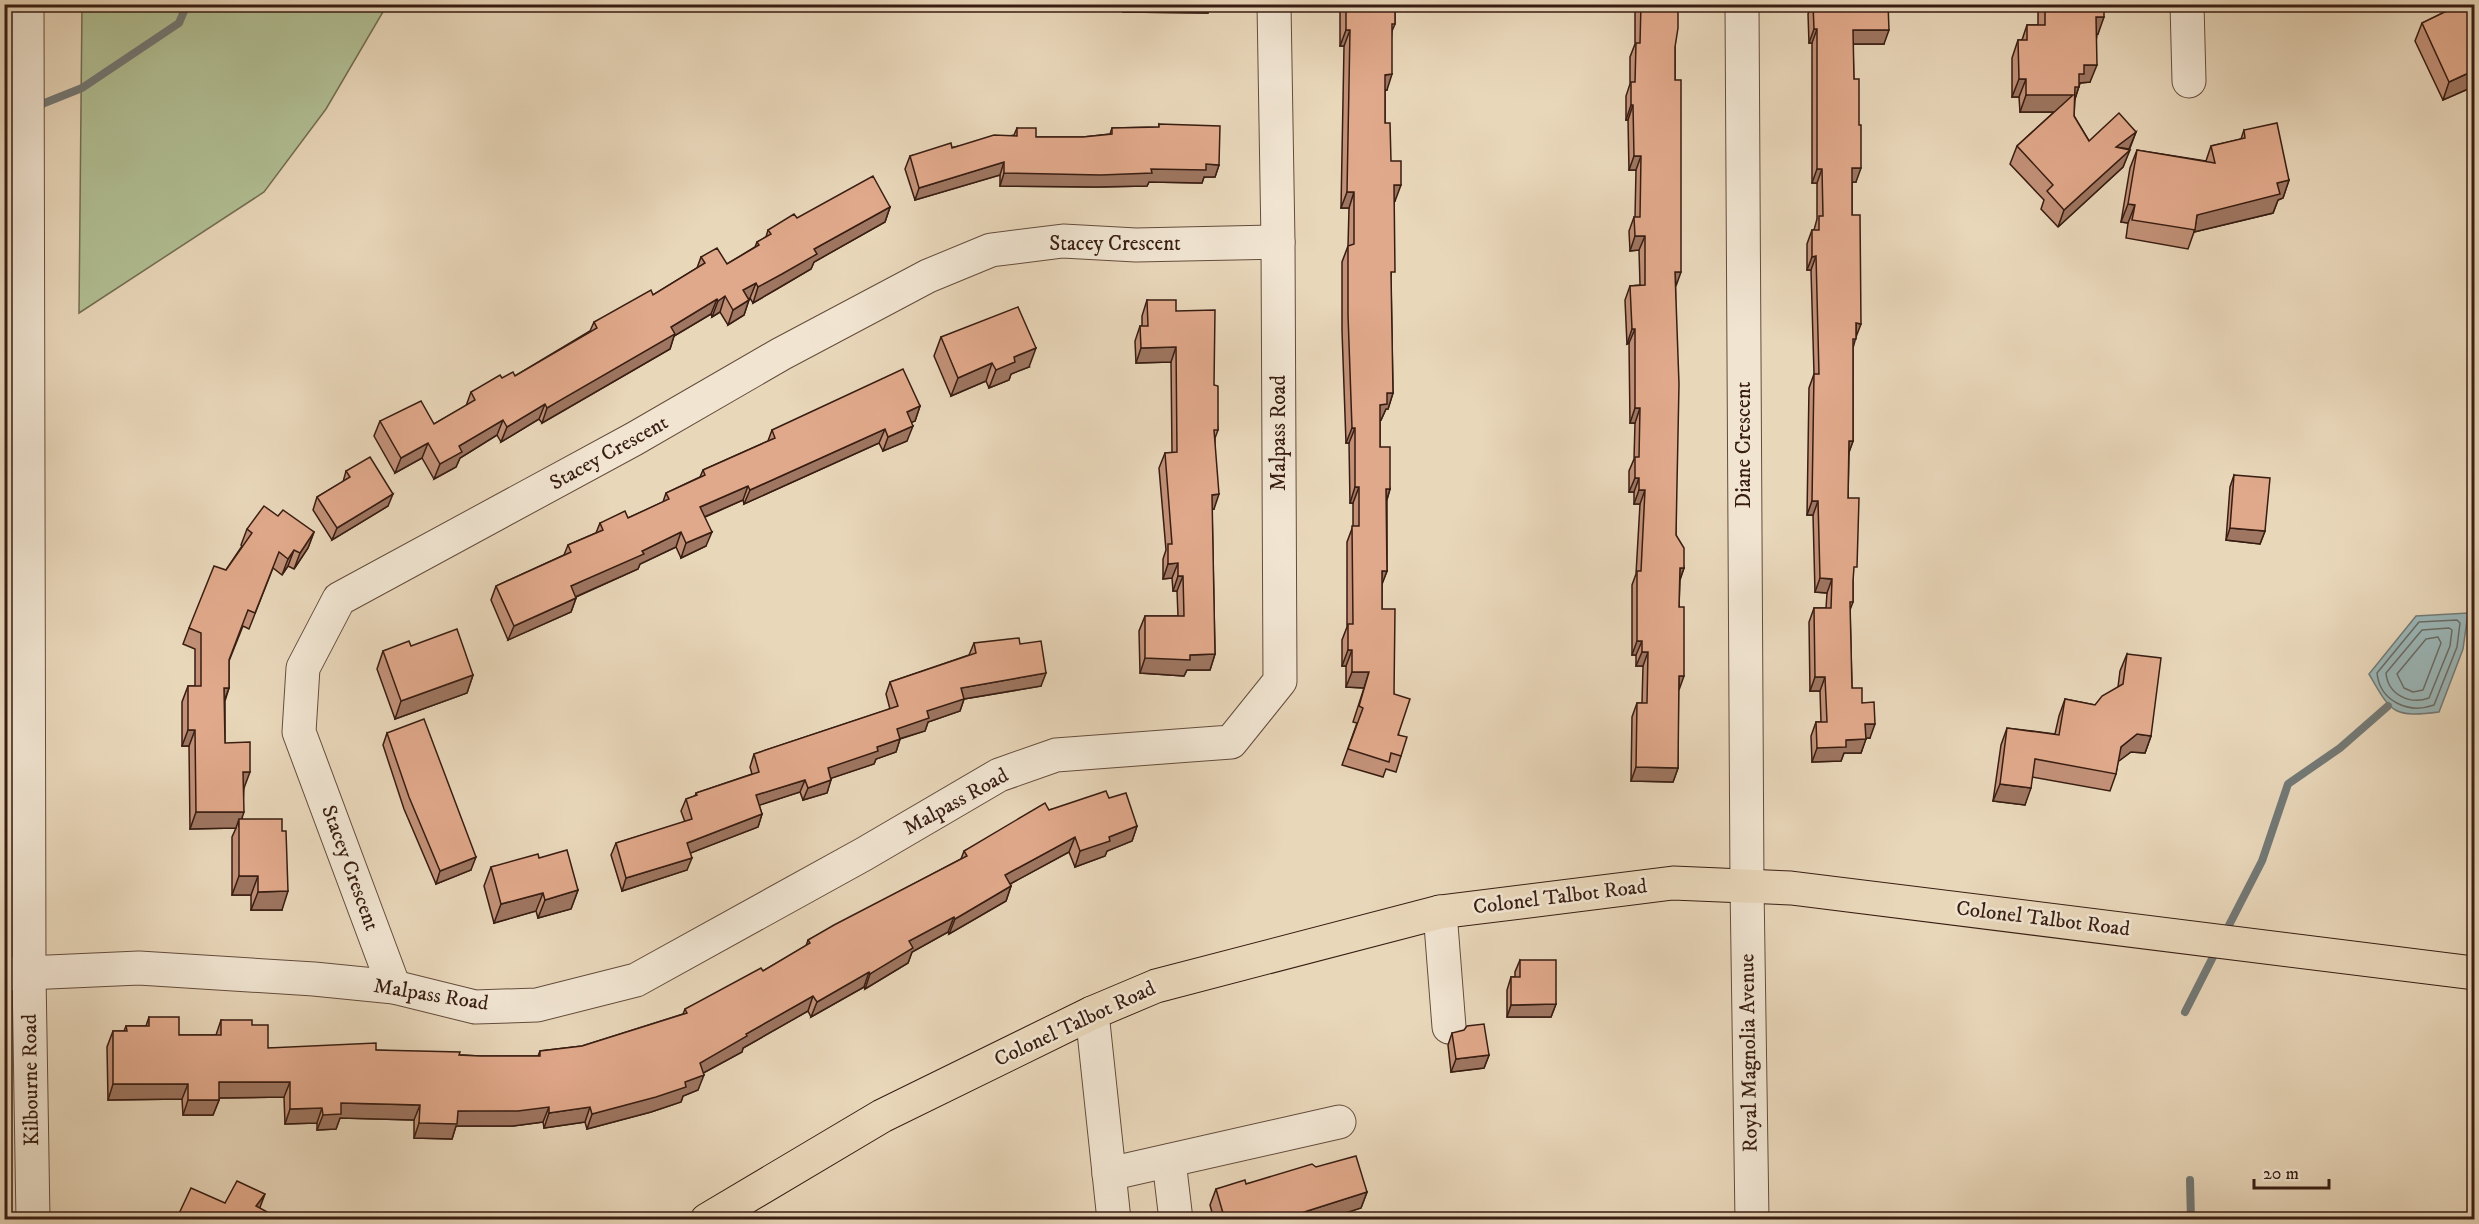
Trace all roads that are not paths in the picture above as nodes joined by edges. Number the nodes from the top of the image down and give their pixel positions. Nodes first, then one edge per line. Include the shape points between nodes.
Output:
1 (27, 4) edge
2 (1274, 4) edge
3 (1742, 4) edge
4 (2187, 4) edge
5 (2189, 81) dead end
6 (1278, 242) junction
7 (1747, 886) junction
8 (1440, 912) junction
9 (2475, 973) edge
10 (17, 974) edge
11 (394, 987) junction
12 (1092, 1013) junction
13 (1449, 1027) dead end
14 (1339, 1122) dead end
15 (1169, 1161) junction
16 (1109, 1174) junction
17 (33, 1220) edge
18 (707, 1220) edge
19 (1113, 1220) edge
20 (1176, 1220) edge
21 (1752, 1220) edge

1 - 10 street, Kilbourne Road
2 - 6 street, Malpass Road
3 - 7 street, Diane Crescent
4 - 5 street
6 - 11 street, Malpass Road via 1280,681 1232,741 1056,755 999,775 636,980 537,1005 475,1007
6 - 11 street, Stacey Crescent via 1136,245 1063,241 991,250 928,276 781,354 634,439 339,599 303,668 299,732
7 - 8 main road, Colonel Talbot Road via 1673,883
7 - 9 main road, Colonel Talbot Road via 1791,888
7 - 21 street, Royal Magnolia Avenue
8 - 12 main road, Colonel Talbot Road via 1156,986
8 - 13 street
10 - 11 street, Malpass Road via 139,968
10 - 17 street, Kilbourne Road
12 - 16 street
12 - 18 main road, Colonel Talbot Road via 882,1116
14 - 15 street
15 - 16 street
15 - 20 street
16 - 19 street

